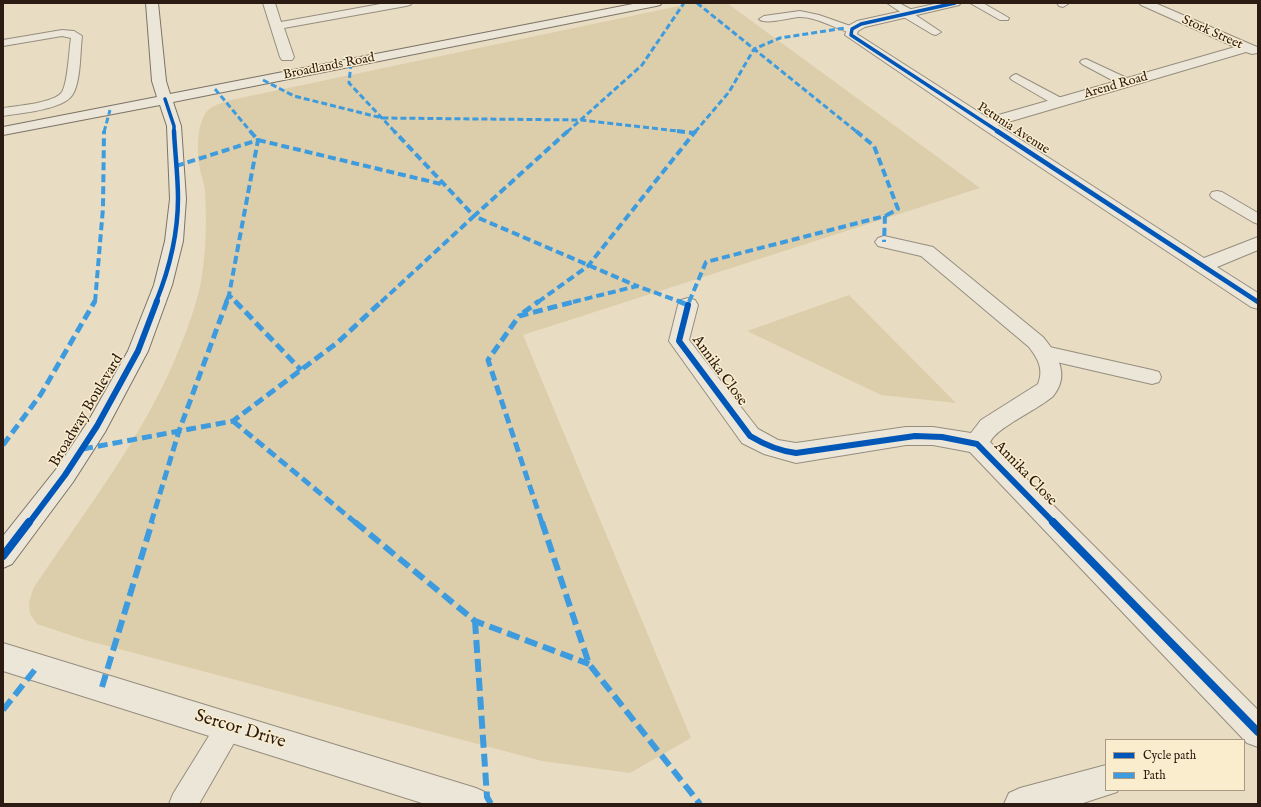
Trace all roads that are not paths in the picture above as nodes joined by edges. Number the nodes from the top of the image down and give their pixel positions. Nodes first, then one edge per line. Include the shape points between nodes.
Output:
1 (152, 3) edge
2 (269, 3) edge
3 (406, 3) edge
4 (656, 3) edge
5 (892, 3) edge
6 (955, 3) edge
7 (975, 3) edge
8 (1145, 3) edge
9 (908, 14) junction
10 (1004, 18) dead end
11 (764, 19) dead end
12 (277, 26) junction
13 (852, 30) junction
14 (936, 32) dead end
15 (3, 43) edge
16 (1252, 50) edge
17 (287, 57) dead end
18 (1086, 62) dead end
19 (1016, 78) dead end
20 (1127, 83) junction
21 (165, 99) junction
22 (1059, 102) junction
23 (3, 112) edge
24 (985, 124) junction
25 (3, 131) edge
26 (1217, 195) dead end
27 (1258, 219) edge
28 (884, 242) dead end
29 (1258, 243) edge
30 (1202, 266) junction
31 (1258, 302) edge
32 (688, 304) dead end
33 (1045, 353) junction
34 (1152, 377) dead end
35 (977, 444) junction
36 (3, 556) edge
37 (3, 656) edge
38 (229, 727) junction
39 (1258, 733) edge
40 (1244, 739) edge
41 (1105, 781) edge
42 (183, 804) edge
43 (476, 804) edge
44 (1020, 804) edge

1 - 21 street, Broadway Boulevard via 159,81
2 - 12 street
3 - 12 street
4 - 21 street, Broadlands Road
5 - 9 lane
6 - 9 street
7 - 10 lane
8 - 16 street, Stork Street
9 - 13 street via 861,24
9 - 14 lane
11 - 13 lane via 800,14
12 - 17 street
13 - 24 street, Petunia Avenue via 851,35 858,40
15 - 23 lane via 62,33 77,36 70,88 66,96 49,103
16 - 20 street, Arend Road
18 - 20 lane
19 - 22 lane
20 - 22 street, Arend Road
21 - 25 street, Broadlands Road
21 - 36 street, Broadway Boulevard via 174,126 178,199 174,241 163,285 138,351 112,401 69,468
22 - 24 street, Arend Road
24 - 30 street, Petunia Avenue
26 - 27 lane
28 - 33 street, Annika Close via 927,251 1036,342
29 - 30 street
30 - 31 street, Petunia Avenue
32 - 35 street, Annika Close via 679,341 750,436 764,445 796,453 922,434
33 - 34 lane
33 - 35 street, Annika Close via 1051,364 1052,374 1046,390 989,426
35 - 39 street, Annika Close
37 - 38 street, Sercor Drive
38 - 42 lane
38 - 43 street, Sercor Drive
39 - 40 street
41 - 44 street

